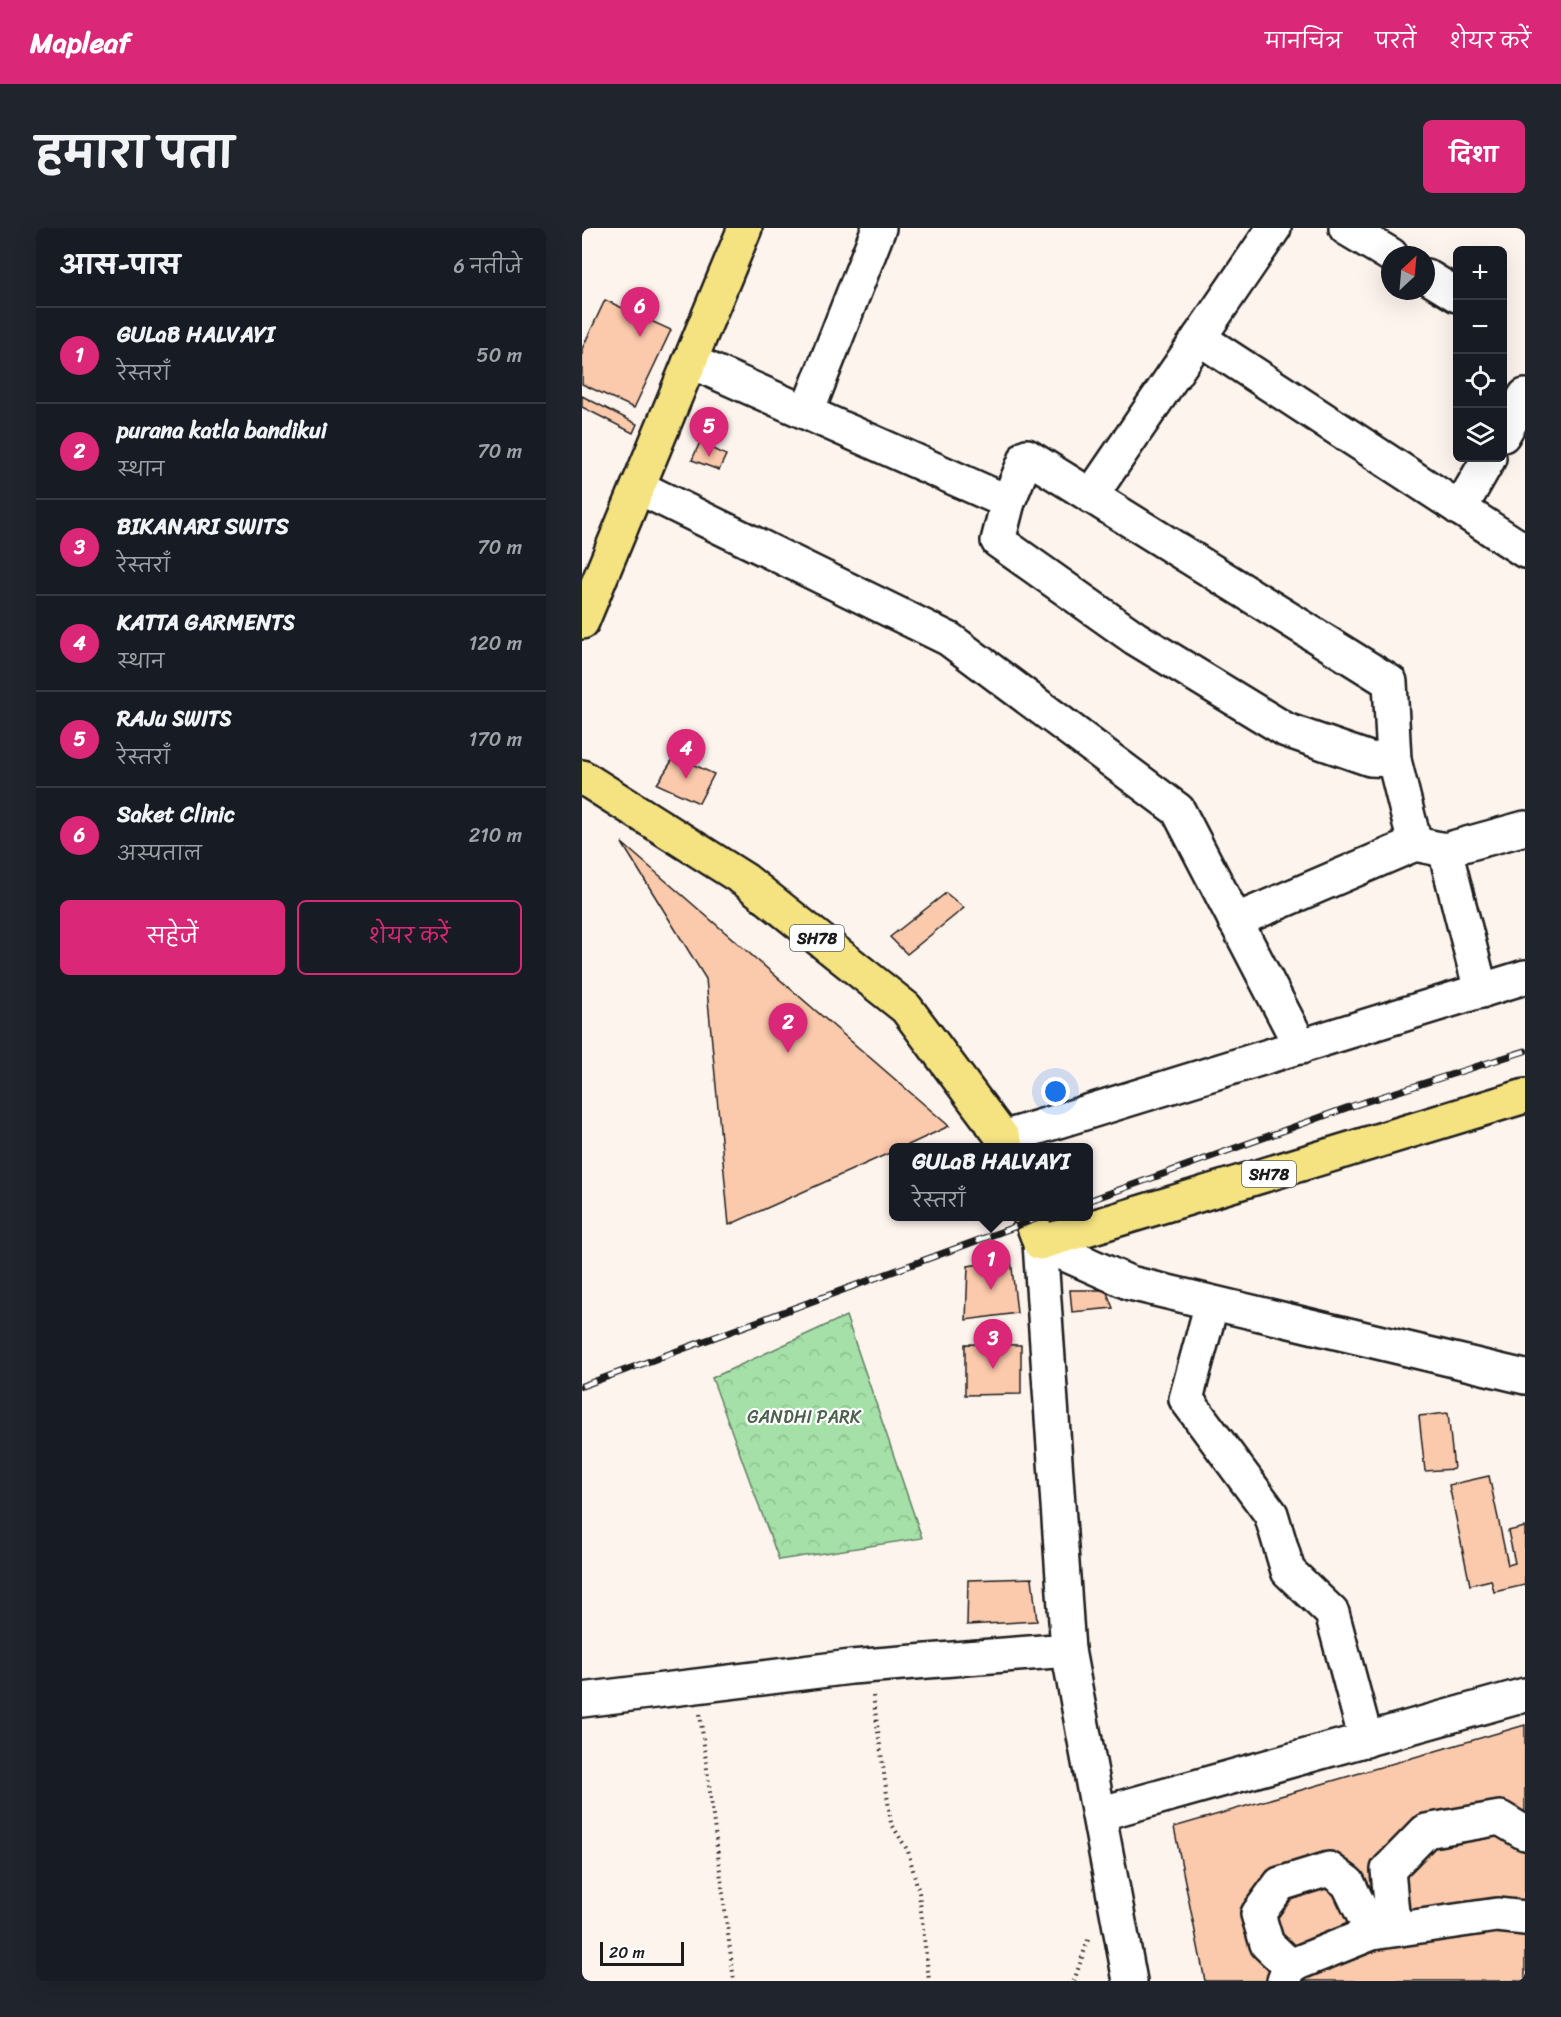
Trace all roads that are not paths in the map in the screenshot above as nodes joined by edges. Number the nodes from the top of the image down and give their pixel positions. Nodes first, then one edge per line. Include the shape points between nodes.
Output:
1 (745, 228) edge
2 (879, 228) edge
3 (1274, 228) edge
4 (1346, 228) edge
5 (1381, 249) edge
6 (1435, 282) edge
7 (1453, 293) edge
8 (1199, 338) junction
9 (690, 361) junction
10 (1525, 396) edge
11 (807, 412) junction
12 (1507, 428) edge
13 (1487, 462) edge
14 (638, 488) junction
15 (1091, 496) junction
16 (1008, 502) junction
17 (1460, 509) junction
18 (1525, 551) edge
19 (582, 622) edge
20 (1394, 760) junction
21 (582, 777) edge
22 (1525, 828) edge
23 (1430, 847) junction
24 (1235, 921) junction
25 (1525, 977) edge
26 (1481, 991) junction
27 (1301, 1047) junction
28 (1525, 1096) edge
29 (1005, 1143) edge
30 (1093, 1214) edge
31 (1068, 1221) edge
32 (1035, 1230) edge
33 (1212, 1303) junction
34 (1525, 1377) edge
35 (1068, 1650) junction
36 (1525, 1695) edge
37 (582, 1700) edge
38 (1366, 1740) junction
39 (1099, 1814) junction
40 (1525, 1833) edge
41 (1525, 1918) edge
42 (1386, 1931) junction
43 (1287, 1974) edge
44 (1130, 1981) edge

1 - 9 main road
2 - 11 street
3 - 8 street
4 - 5 street
6 - 7 street
8 - 15 street
8 - 17 street
9 - 11 street
9 - 14 main road
10 - 12 street
11 - 16 street
13 - 17 street
14 - 19 main road
14 - 24 street via 949,639 1178,810
15 - 16 street via 1027,456
15 - 20 street via 1390,682
16 - 20 street via 998,541 1135,638 1286,730 1370,759
17 - 18 street
20 - 23 street
21 - 29 main road, SH78 via 745,880 906,1008
22 - 23 street
23 - 24 street
23 - 26 street
24 - 27 street
25 - 26 street
26 - 27 street
27 - 29 street
28 - 30 main road, SH78
31 - 32 main road, SH78
32 - 33 street via 1130,1283
32 - 35 street
33 - 34 street
33 - 38 street via 1186,1399 1271,1514 1288,1571 1332,1613
35 - 37 street via 868,1665
35 - 39 street
36 - 38 street
38 - 39 street
39 - 44 street
40 - 42 street via 1500,1818 1426,1831 1388,1870 1392,1913
41 - 42 street via 1497,1915
42 - 43 street
42 - 43 street via 1348,1883 1329,1869 1280,1884 1258,1914 1267,1944

